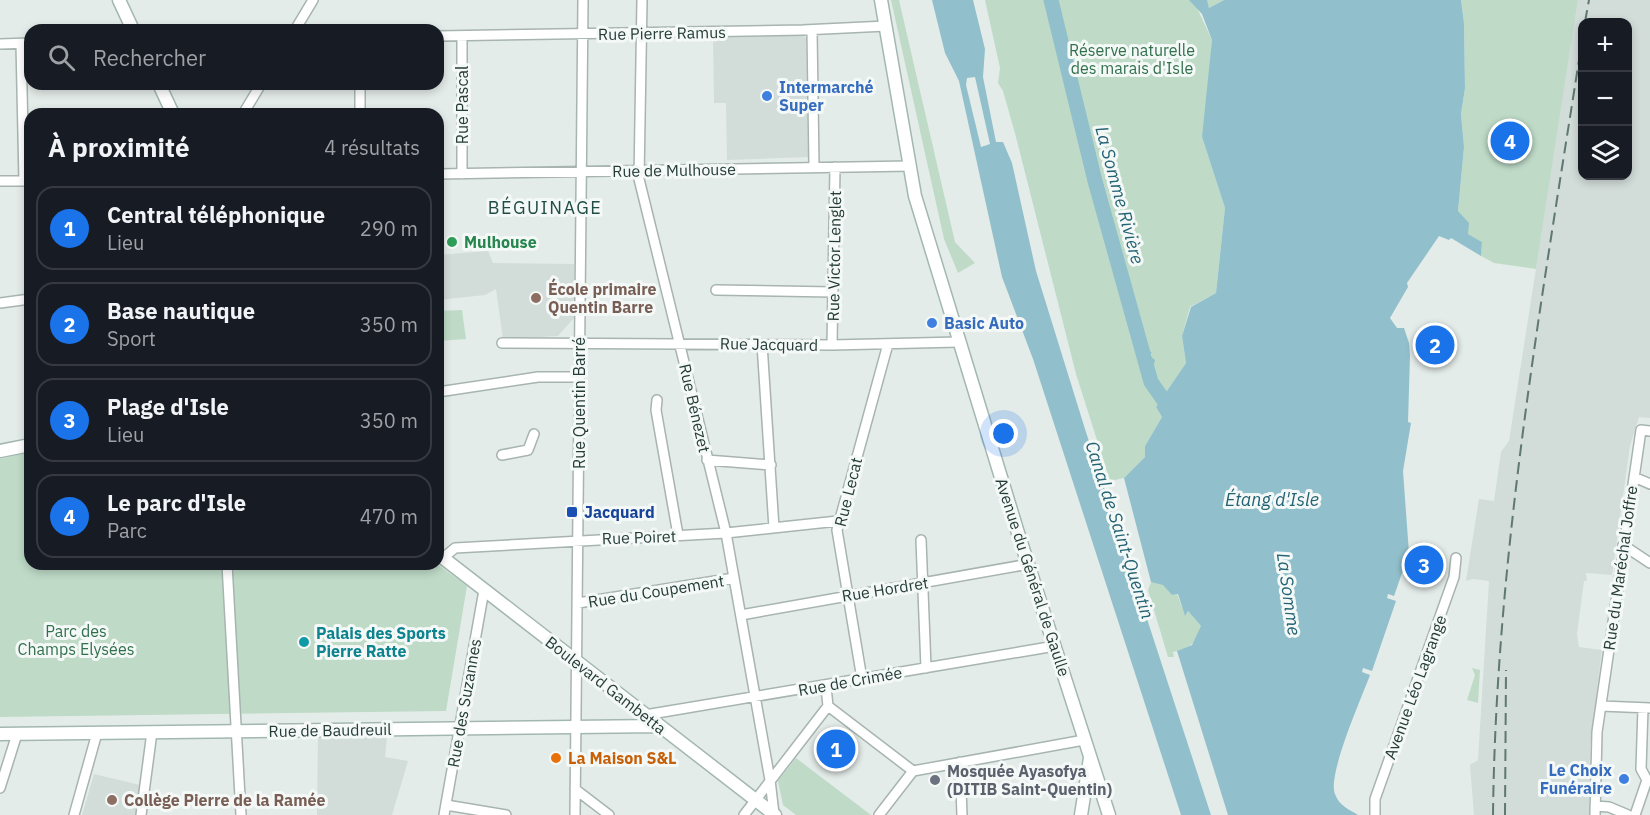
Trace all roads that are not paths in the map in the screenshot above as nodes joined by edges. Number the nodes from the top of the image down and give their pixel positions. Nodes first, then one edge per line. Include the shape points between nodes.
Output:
1 (119, 0) edge
2 (313, 0) edge
3 (583, 0) edge
4 (642, 0) edge
5 (881, 0) edge
6 (130, 24) edge
7 (299, 24) edge
8 (886, 26) junction
9 (813, 30) junction
10 (642, 33) junction
11 (582, 34) junction
12 (444, 36) edge
13 (462, 36) junction
14 (0, 44) edge
15 (24, 44) edge
16 (26, 90) edge
17 (162, 90) edge
18 (257, 90) edge
19 (360, 90) edge
20 (26, 108) edge
21 (170, 108) edge
22 (247, 108) edge
23 (360, 108) edge
24 (911, 166) junction
25 (813, 167) junction
26 (835, 167) junction
27 (581, 171) junction
28 (640, 172) junction
29 (444, 174) edge
30 (462, 174) junction
31 (0, 181) edge
32 (24, 181) edge
33 (716, 290) dead end
34 (833, 292) junction
35 (24, 300) edge
36 (0, 303) edge
37 (579, 342) junction
38 (959, 342) junction
39 (502, 343) dead end
40 (680, 343) junction
41 (762, 344) junction
42 (888, 344) junction
43 (832, 345) junction
44 (578, 377) junction
45 (444, 391) edge
46 (657, 400) dead end
47 (1646, 431) edge
48 (534, 434) dead end
49 (24, 446) edge
50 (0, 451) edge
51 (502, 455) dead end
52 (707, 460) junction
53 (771, 465) junction
54 (1634, 477) junction
55 (1650, 484) edge
56 (838, 521) junction
57 (774, 528) junction
58 (726, 533) junction
59 (678, 535) junction
60 (577, 540) junction
61 (921, 540) dead end
62 (1623, 545) junction
63 (444, 554) edge
64 (1456, 558) dead end
65 (444, 559) edge
66 (1650, 563) edge
67 (1029, 564) junction
68 (227, 570) edge
69 (734, 578) junction
70 (923, 582) junction
71 (484, 590) junction
72 (848, 594) junction
73 (578, 603) junction
74 (741, 615) junction
75 (1054, 646) junction
76 (576, 661) junction
77 (926, 668) junction
78 (862, 679) junction
79 (825, 687) junction
80 (754, 697) junction
81 (627, 701) junction
82 (828, 706) junction
83 (1600, 706) junction
84 (1647, 708) edge
85 (645, 715) junction
86 (618, 726) junction
87 (660, 726) junction
88 (575, 727) junction
89 (460, 728) junction
90 (236, 731) junction
91 (152, 732) junction
92 (97, 733) junction
93 (0, 734) edge
94 (17, 734) junction
95 (1084, 740) junction
96 (1090, 758) junction
97 (960, 762) junction
98 (913, 771) junction
99 (770, 780) junction
100 (1648, 780) edge
101 (0, 788) edge
102 (575, 789) junction
103 (755, 800) junction
104 (445, 810) edge
105 (1595, 811) edge
106 (1109, 813) edge
107 (774, 814) edge
108 (75, 815) edge
109 (141, 815) edge
110 (241, 815) edge
111 (506, 815) edge
112 (574, 815) edge
113 (609, 815) edge
114 (744, 815) edge
115 (879, 815) edge
116 (962, 815) edge
117 (1082, 815) edge
118 (1375, 815) edge
119 (1628, 815) edge
120 (1635, 815) edge

1 - 6 main road
2 - 7 street
3 - 11 street, Rue Quentin Barré
4 - 10 street, Rue Bénezet
5 - 8 main road, Avenue du Général de Gaulle
8 - 9 street, Rue Pierre Ramus
8 - 24 main road, Avenue du Général de Gaulle
9 - 10 street, Rue Pierre Ramus
9 - 25 street
10 - 11 street, Rue Pierre Ramus
10 - 28 street, Rue Bénezet
11 - 13 street, Rue Pierre Ramus
11 - 27 street, Rue Quentin Barré
12 - 13 street, Rue Pierre Ramus
13 - 30 street, Rue Pascal
14 - 15 street
16 - 20 street
17 - 21 main road
18 - 22 street
19 - 23 street
24 - 26 street, Rue de Mulhouse
24 - 38 main road, Avenue du Général de Gaulle via 915,196
25 - 26 street, Rue de Mulhouse
25 - 28 street, Rue de Mulhouse
26 - 34 street, Rue Victor Lenglet
27 - 28 street, Rue de Mulhouse
27 - 30 street, Rue de Mulhouse
27 - 37 street, Rue Quentin Barré
28 - 40 street, Rue Bénezet
29 - 30 street, Rue de Mulhouse
31 - 32 street
33 - 34 street
34 - 43 street, Rue Victor Lenglet
35 - 36 street
37 - 39 street, Rue Jacquard
37 - 40 street, Rue Jacquard
37 - 44 street, Rue Quentin Barré
38 - 42 street, Rue Jacquard
38 - 67 main road, Avenue du Général de Gaulle
40 - 41 street, Rue Jacquard
40 - 52 street, Rue Bénezet
41 - 43 street, Rue Jacquard
41 - 53 street
42 - 43 street, Rue Jacquard
42 - 56 street, Rue Lecat
44 - 45 street via 538,377
44 - 60 street, Rue Quentin Barré
46 - 59 street
47 - 54 street, Rue du Maréchal Joffre
48 - 51 street via 528,450
49 - 50 main road
52 - 53 street
52 - 58 street, Rue Bénezet
53 - 57 street
54 - 55 street
54 - 62 street, Rue du Maréchal Joffre
56 - 57 street, Rue Poiret
56 - 72 street, Rue Lecat
57 - 58 street, Rue Poiret
58 - 59 street, Rue Poiret
58 - 69 street, Rue Bénezet
59 - 60 street, Rue Poiret
60 - 63 street, Rue Poiret via 454,548
60 - 73 street, Rue Quentin Barré
61 - 70 street
62 - 66 street
62 - 83 street, Rue du Maréchal Joffre
64 - 118 street, Avenue Léo Lagrange via 1454,577 1375,799
65 - 71 main road, Boulevard Gambetta
67 - 70 street, Rue Hordret
67 - 75 main road, Avenue du Général de Gaulle
68 - 90 street
69 - 73 street, Rue du Coupement
69 - 74 street, Rue Bénezet
70 - 72 street, Rue Hordret
70 - 77 street
71 - 76 main road, Boulevard Gambetta
71 - 89 street, Rue des Suzannes
72 - 74 street, Rue Hordret
72 - 78 street, Rue Lecat
73 - 76 street, Rue Quentin Barré
74 - 80 street, Rue Bénezet
75 - 77 street, Rue de Crimée
75 - 95 main road, Avenue du Général de Gaulle
76 - 81 main road, Boulevard Gambetta
76 - 88 street, Rue Quentin Barré
77 - 78 street, Rue de Crimée
78 - 79 street, Rue de Crimée
79 - 80 street, Rue de Crimée
79 - 82 street
80 - 85 street, Rue de Crimée
80 - 99 street, Rue Bénezet
81 - 85 main road, Boulevard Gambetta
81 - 86 main road via 633,718
82 - 98 street
82 - 99 street
83 - 84 street
83 - 105 street, Rue du Maréchal Joffre
84 - 100 street via 1641,769
85 - 87 main road, Boulevard Gambetta
86 - 87 main road, Rue de Baudreuil
86 - 88 main road, Rue de Baudreuil
87 - 103 main road, Boulevard Gambetta
88 - 89 main road, Rue de Baudreuil
88 - 102 street, Rue Quentin Barré
89 - 90 main road, Rue de Baudreuil
89 - 104 street, Rue des Suzannes
90 - 91 main road, Rue de Baudreuil
90 - 110 street
91 - 92 main road, Rue de Baudreuil
91 - 109 street
92 - 94 main road, Rue de Baudreuil
92 - 108 street
93 - 94 main road, Rue de Baudreuil
94 - 101 street
95 - 96 main road, Avenue du Général de Gaulle
95 - 97 street
96 - 106 main road, Avenue du Général de Gaulle
96 - 117 main road
97 - 98 street
97 - 116 street
98 - 115 street
99 - 103 street
99 - 107 street, Rue Bénezet
100 - 120 street
102 - 112 street, Rue Quentin Barré
102 - 113 street
103 - 107 main road, Boulevard Gambetta
103 - 114 street
104 - 111 street
105 - 119 street via 1609,807
106 - 117 main road via 1094,801

